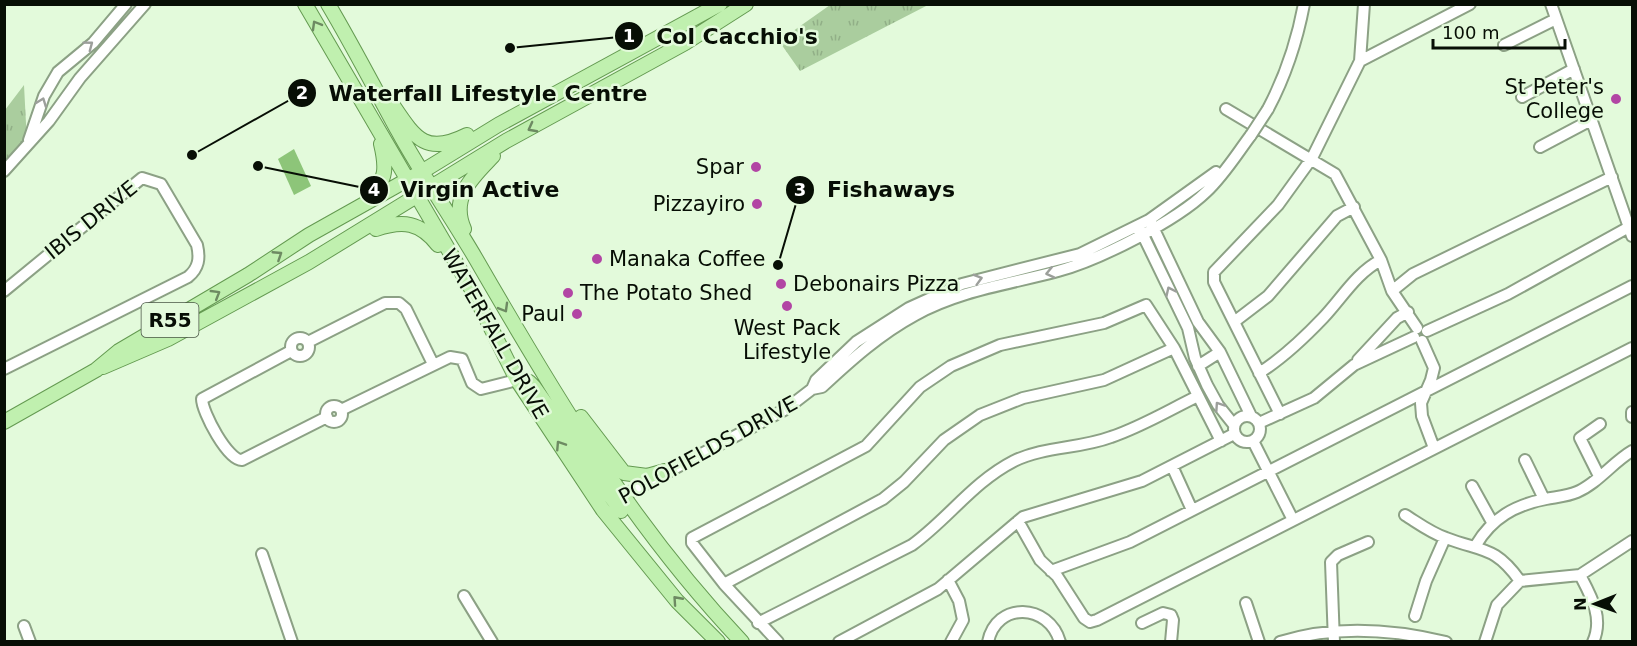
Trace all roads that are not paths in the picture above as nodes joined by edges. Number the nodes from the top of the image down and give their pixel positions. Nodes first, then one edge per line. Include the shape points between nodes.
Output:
1 (126, 4) edge
2 (145, 4) edge
3 (305, 4) edge
4 (328, 4) edge
5 (720, 4) edge
6 (746, 4) edge
7 (1304, 4) edge
8 (1364, 4) edge
9 (1470, 4) edge
10 (1551, 4) edge
11 (1556, 19) junction
12 (1504, 45) dead end
13 (1360, 61) junction
14 (1574, 69) junction
15 (375, 85) junction
16 (1522, 97) dead end
17 (1226, 109) dead end
18 (370, 117) junction
19 (1592, 120) junction
20 (498, 125) junction
21 (506, 141) junction
22 (27, 143) junction
23 (1540, 147) dead end
24 (1312, 158) junction
25 (4, 171) edge
26 (423, 171) junction
27 (1612, 177) junction
28 (407, 180) junction
29 (433, 188) junction
30 (418, 198) junction
31 (1354, 207) junction
32 (1151, 223) junction
33 (1140, 230) junction
34 (1631, 232) edge
35 (309, 235) junction
36 (474, 257) junction
37 (1382, 260) junction
38 (309, 262) junction
39 (1632, 286) edge
40 (472, 290) junction
41 (4, 291) edge
42 (1392, 291) junction
43 (1408, 312) junction
44 (1198, 322) junction
45 (1234, 322) junction
46 (1188, 328) junction
47 (1420, 334) junction
48 (1174, 348) junction
49 (1632, 348) edge
50 (1220, 352) junction
51 (433, 363) junction
52 (1354, 365) junction
53 (1198, 366) junction
54 (5, 368) edge
55 (96, 370) junction
56 (1259, 373) junction
57 (542, 374) junction
58 (517, 380) junction
59 (1427, 390) junction
60 (1198, 396) junction
61 (1632, 412) edge
62 (1280, 414) junction
63 (1632, 417) edge
64 (1255, 420) junction
65 (4, 422) edge
66 (1600, 424) dead end
67 (1234, 430) junction
68 (1221, 441) junction
69 (1253, 441) junction
70 (1434, 448) junction
71 (1632, 451) edge
72 (1525, 460) dead end
73 (1172, 466) junction
74 (664, 471) junction
75 (1269, 471) junction
76 (1599, 476) junction
77 (1472, 486) dead end
78 (1544, 499) junction
79 (612, 503) junction
80 (1192, 510) junction
81 (1405, 515) dead end
82 (1293, 520) junction
83 (1018, 521) junction
84 (1492, 522) junction
85 (1445, 538) junction
86 (1632, 541) edge
87 (1368, 542) dead end
88 (1476, 545) junction
89 (262, 554) dead end
90 (1051, 571) junction
91 (1580, 575) junction
92 (948, 580) junction
93 (1520, 581) junction
94 (724, 585) junction
95 (464, 596) dead end
96 (1246, 603) dead end
97 (1414, 616) dead end
98 (758, 623) junction
99 (1142, 623) dead end
100 (24, 626) dead end
101 (1333, 637) edge
102 (30, 642) edge
103 (292, 642) edge
104 (492, 642) edge
105 (718, 642) edge
106 (742, 642) edge
107 (778, 642) edge
108 (839, 642) edge
109 (951, 642) edge
110 (988, 642) edge
111 (1060, 642) edge
112 (1171, 642) edge
113 (1259, 642) edge
114 (1280, 642) edge
115 (1446, 642) edge
116 (1485, 642) edge
117 (1593, 642) edge

22 -> 1 street via 49,86
2 - 22 street
18 -> 3 main road, WATERFALL DRIVE
4 - 15 main road, WATERFALL DRIVE
5 - 20 main road, R55
6 -> 21 main road, R55 via 656,59
7 - 32 street, POLOFIELDS DRIVE, bridge via 1297,41 1280,87 1231,166 1205,193
8 - 13 street
9 - 13 street
10 - 11 street
11 - 12 street
11 - 14 street
13 - 24 street
14 - 16 street
14 - 19 street
15 - 20 main road via 426,143 444,145
15 - 26 main road, WATERFALL DRIVE
17 - 24 street
18 - 28 main road, WATERFALL DRIVE
18 - 35 main road via 386,164 380,184
19 - 23 street
19 - 27 street
20 - 26 main road, R55
21 - 29 main road, R55
21 - 36 main road via 460,196 459,213
22 - 25 street
24 - 31 street via 1335,174
24 - 45 street via 1278,205 1214,272 1214,282
26 - 28 main road, R55
26 - 29 main road, WATERFALL DRIVE
27 - 34 street
27 - 42 street via 1413,274
28 - 30 main road, WATERFALL DRIVE
28 - 35 main road, R55
29 - 30 main road, R55
29 - 36 main road, WATERFALL DRIVE
30 - 38 main road, R55
30 - 40 main road, WATERFALL DRIVE
31 - 37 street
31 - 45 street via 1337,216 1268,296
32 - 33 street, POLOFIELDS DRIVE
32 - 44 street
46 -> 33 street
33 - 74 street, POLOFIELDS DRIVE via 1095,257 1060,270 993,285 916,314 879,337 822,387 812,389 778,414
34 - 47 street
55 -> 35 main road, R55 via 119,351
36 -> 57 main road, WATERFALL DRIVE
37 - 42 street
37 - 56 street via 1362,271 1322,319 1277,362
38 - 40 main road via 365,232 409,223 427,232
38 - 55 main road, R55 via 168,339
39 - 59 street
40 - 58 main road, WATERFALL DRIVE
41 - 54 street, IBIS DRIVE via 142,178 161,184 197,245 199,255 188,277
42 - 43 street
43 - 47 street
43 - 52 street via 1397,318
44 - 46 street
44 - 50 street
45 - 56 street
46 - 53 street
47 - 52 street
47 - 59 street via 1434,368
48 - 60 street
48 - 94 street via 1104,380 1023,398 980,415 944,440 883,499
48 - 94 street via 1151,309 1144,305 1104,323 1000,345 951,366 920,387 866,446 694,535 692,543
49 - 70 street
50 - 53 street
50 - 64 street
51 - 51 street via 341,410 338,421 327,417 242,460 231,456 202,399 291,351 302,357 309,351 308,342 385,303 399,303 406,309
51 - 58 street via 459,357 472,383 482,389
52 - 62 street via 1314,398
67 -> 53 street
55 - 65 main road, R55
56 - 62 street
57 - 74 main road via 555,382 624,473 647,476
57 - 79 main road, WATERFALL DRIVE
58 - 79 main road, WATERFALL DRIVE
59 - 70 street via 1421,403 1422,416
59 - 75 street
60 - 68 street
60 - 98 street via 1111,437 1039,451 1012,462 972,489 912,545
61 - 63 street
62 - 64 street
64 - 67 street via 1242,416
64 - 69 street via 1259,434
66 - 76 street via 1580,438
67 - 68 street
67 - 69 street via 1240,440
68 - 73 street
69 - 75 street
70 - 82 street
71 - 76 street
72 - 78 street
73 - 80 street
73 - 83 street via 1128,486
74 - 79 street, POLOFIELDS DRIVE
75 - 80 street
75 - 82 street
76 - 78 street via 1575,493
77 - 84 street
78 - 84 street via 1524,504
105 -> 79 main road, WATERFALL DRIVE via 677,601
79 - 106 main road, WATERFALL DRIVE
80 - 90 street via 1130,542
81 - 85 street
82 - 90 street via 1090,622
83 - 90 street via 1040,560
83 - 92 street
84 - 88 street
85 - 88 street
85 - 97 street
86 - 91 street
87 - 101 street via 1331,562
88 - 93 street via 1504,561
89 - 103 street
91 - 93 street
91 - 117 street via 1596,612
92 - 108 street
92 - 109 street via 963,620
93 - 116 street via 1497,605
94 - 98 street
95 - 104 street
96 - 113 street
98 - 107 street
99 - 112 street via 1163,613 1171,615
100 - 102 street
101 - 114 street
101 - 115 street via 1402,633
110 - 111 street via 1000,620 1020,611 1041,615 1049,621

